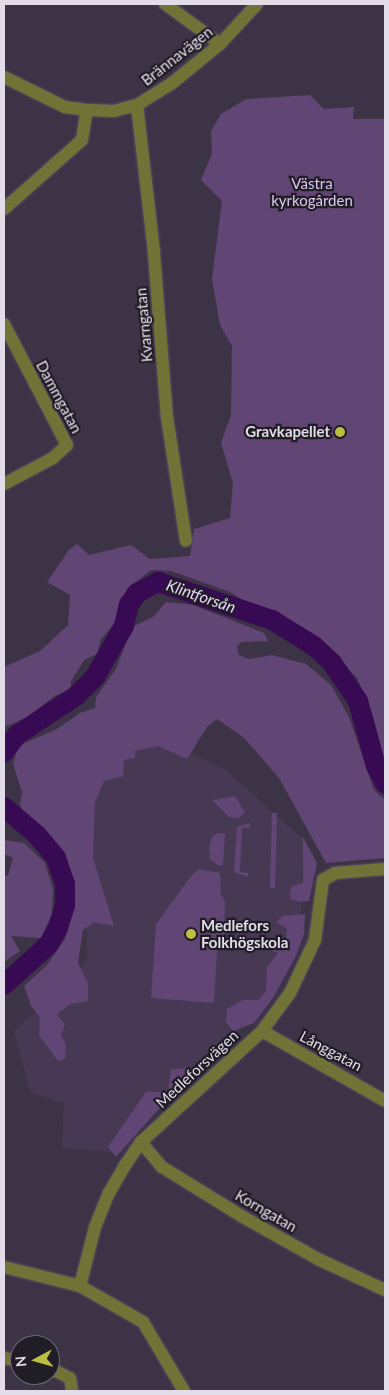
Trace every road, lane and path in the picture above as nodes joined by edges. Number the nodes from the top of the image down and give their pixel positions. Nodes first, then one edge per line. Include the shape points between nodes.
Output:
1 (165, 4) edge
2 (257, 4) edge
3 (220, 44) junction
4 (4, 77) edge
5 (137, 105) junction
6 (87, 110) junction
7 (4, 209) edge
8 (4, 324) edge
9 (4, 484) edge
10 (186, 541) dead end
11 (385, 869) edge
12 (262, 1031) junction
13 (385, 1101) edge
14 (141, 1142) junction
15 (4, 1267) edge
16 (80, 1286) junction
17 (385, 1290) edge
18 (60, 1373) edge
19 (72, 1391) edge
20 (184, 1391) edge

1 - 3 street
2 - 3 street, Brännavägen
3 - 5 street, Brännavägen via 171,84
4 - 6 street, Brännavägen via 65,107
5 - 6 street, Brännavägen via 114,111
5 - 10 street, Kvarngatan via 154,253 167,418
6 - 7 street via 82,140
8 - 9 street, Dammgatan via 68,445 53,458
11 - 12 street, Medleforsvägen via 328,876 321,885 315,940 290,993
12 - 13 street, Långgatan
12 - 14 street, Medleforsvägen
14 - 16 street, Medleforsvägen via 109,1193 95,1227
14 - 17 street, Korngatan via 162,1167 243,1218 320,1260
15 - 16 street
16 - 20 street via 142,1322
18 - 19 street via 70,1378

